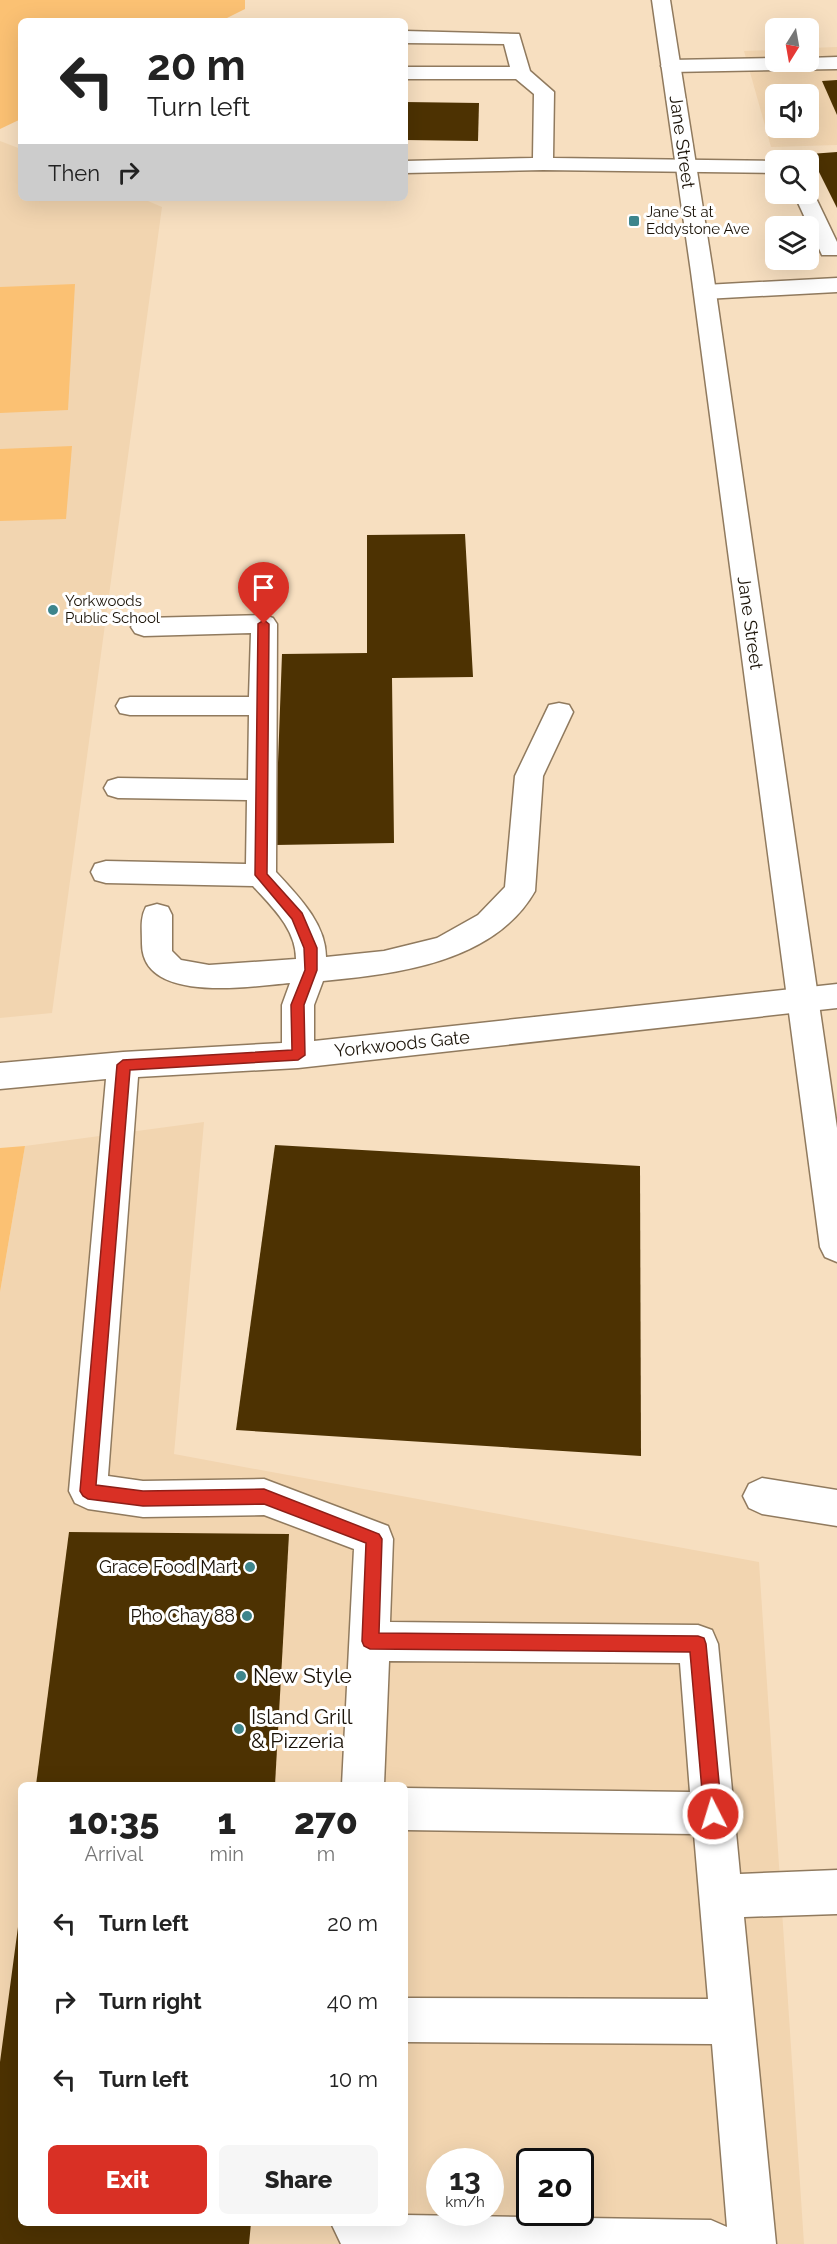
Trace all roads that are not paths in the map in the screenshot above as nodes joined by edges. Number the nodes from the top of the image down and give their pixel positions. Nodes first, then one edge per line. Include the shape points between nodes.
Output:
1 (661, 0) edge
2 (408, 37) edge
3 (837, 63) edge
4 (671, 66) junction
5 (408, 73) edge
6 (521, 73) junction
7 (543, 164) junction
8 (408, 167) edge
9 (684, 167) junction
10 (765, 167) edge
11 (809, 204) edge
12 (837, 249) edge
13 (837, 285) edge
14 (705, 292) junction
15 (144, 627) dead end
16 (130, 706) dead end
17 (263, 706) junction
18 (559, 712) dead end
19 (118, 788) dead end
20 (262, 790) junction
21 (106, 872) dead end
22 (261, 875) junction
23 (157, 915) dead end
24 (311, 970) junction
25 (837, 996) edge
26 (802, 1002) junction
27 (298, 1055) junction
28 (123, 1065) junction
29 (0, 1076) edge
30 (837, 1247) edge
31 (762, 1496) dead end
32 (837, 1508) edge
33 (370, 1641) junction
34 (363, 1782) edge
35 (408, 1809) edge
36 (713, 1814) junction
37 (837, 1892) edge
38 (720, 1896) junction
39 (408, 2020) edge
40 (732, 2022) junction
41 (357, 2226) edge
42 (711, 2244) edge
43 (752, 2244) edge

1 - 4 main road, Jane Street
2 - 6 main road via 512,38
3 - 4 main road
4 - 9 main road, Jane Street
5 - 6 main road
6 - 7 main road via 544,92
7 - 8 main road
7 - 9 main road
9 - 10 main road
9 - 14 main road, Jane Street
11 - 12 main road via 830,250
13 - 14 main road
14 - 26 main road, Jane Street
15 - 17 main road via 264,624
16 - 17 main road
17 - 20 main road
18 - 24 main road via 529,776 520,891 497,915 446,948 384,963
19 - 20 main road
20 - 22 main road
21 - 22 main road
22 - 24 main road via 297,916 311,948
23 - 24 main road via 157,954 172,970 209,977
24 - 27 main road via 298,1005
25 - 26 main road, Yorkwoods Gate
26 - 27 main road, Yorkwoods Gate
26 - 30 main road, Jane Street
27 - 28 main road, Yorkwoods Gate
28 - 29 main road, Yorkwoods Gate
28 - 33 main road via 88,1491 143,1499 264,1497 374,1539
31 - 32 main road
33 - 34 main road
33 - 36 main road via 698,1644
35 - 36 main road
36 - 38 main road
37 - 38 main road
38 - 40 main road
39 - 40 main road
40 - 43 main road
41 - 42 main road via 365,2238

